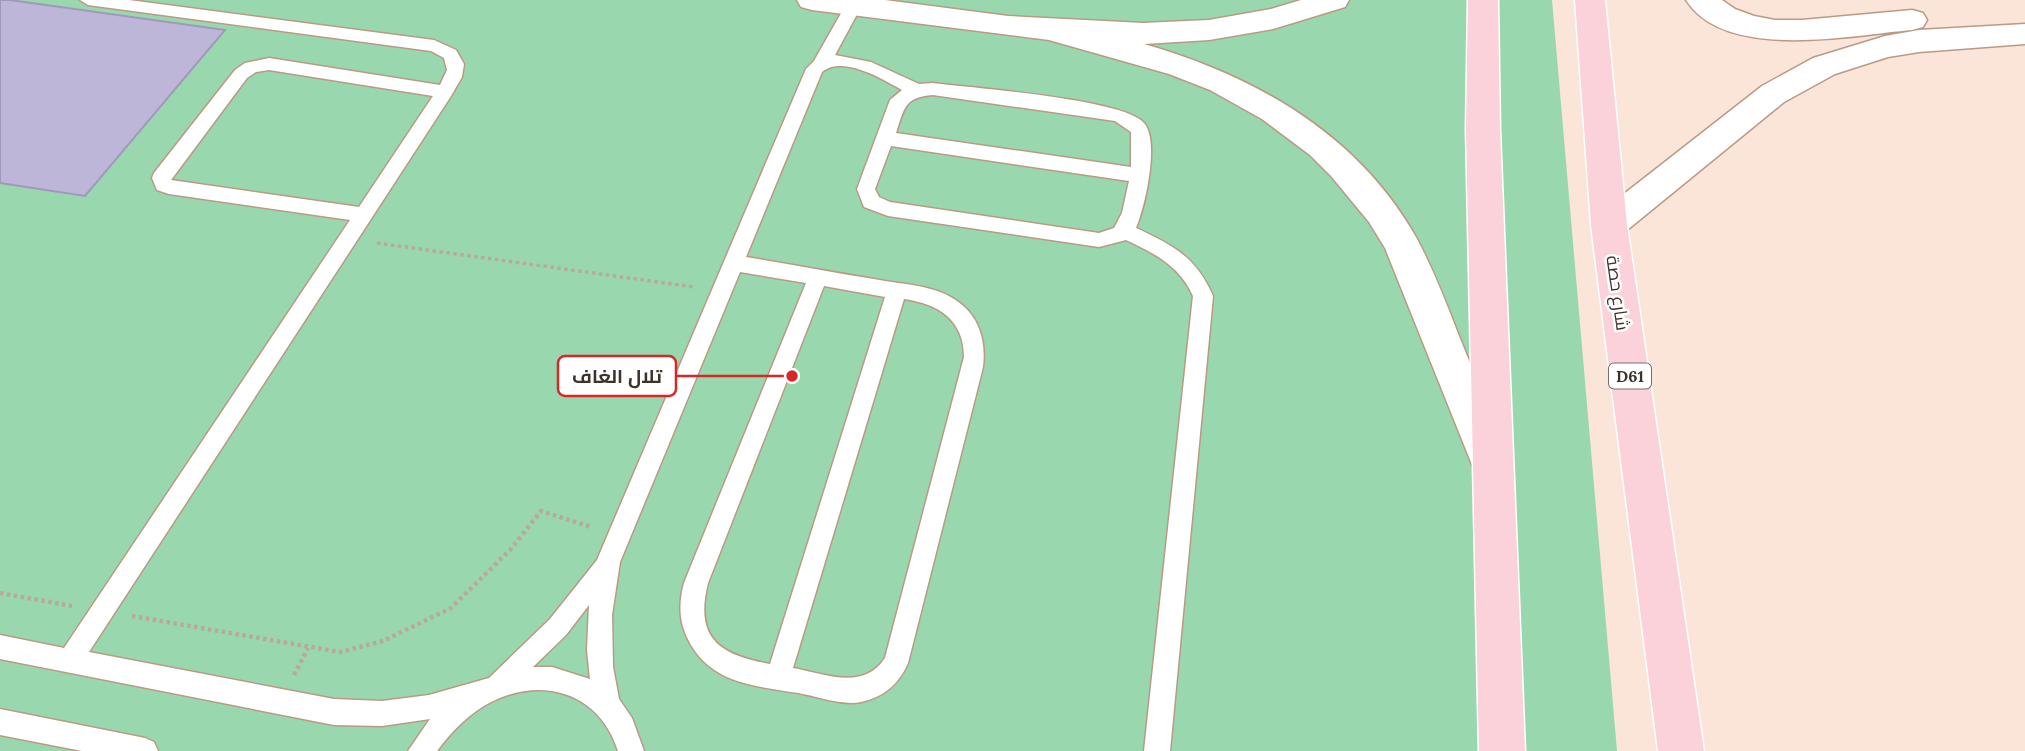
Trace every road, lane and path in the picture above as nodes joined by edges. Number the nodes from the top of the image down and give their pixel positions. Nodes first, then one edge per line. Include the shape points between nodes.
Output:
1 (88, 0) edge
2 (812, 0) edge
3 (1334, 0) edge
4 (1483, 0) edge
5 (1590, 0) edge
6 (1701, 0) edge
7 (854, 5) junction
8 (913, 6) edge
9 (2025, 26) edge
10 (1054, 31) junction
11 (2025, 34) edge
12 (822, 62) junction
13 (916, 90) junction
14 (445, 92) junction
15 (884, 138) junction
16 (1138, 175) junction
17 (364, 215) junction
18 (1609, 225) junction
19 (1125, 230) junction
20 (334, 260) junction
21 (734, 263) junction
22 (818, 277) junction
23 (722, 291) junction
24 (897, 291) junction
25 (1492, 466) junction
26 (618, 536) junction
27 (608, 562) junction
28 (0, 593) edge
29 (100, 611) junction
30 (0, 648) edge
31 (68, 661) junction
32 (778, 678) junction
33 (487, 691) junction
34 (607, 703) junction
35 (0, 722) edge
36 (143, 751) edge
37 (421, 751) edge
38 (631, 751) edge
39 (1157, 751) edge
40 (1502, 751) edge
41 (1681, 751) edge

1 - 14 lane via 434,46 450,54 457,66
2 - 7 street
3 - 10 street via 1275,19 1225,28
4 - 25 main road
5 - 18 main road, شارع حصة / D61
6 - 9 street via 1728,17 1782,32 1917,20
7 - 8 street
7 - 12 lane
8 - 10 street
10 - 25 street via 1176,64 1221,82 1305,132 1341,163 1400,240
11 - 18 street via 1919,41 1824,65 1773,94
12 - 13 lane via 877,69
12 - 21 lane via 815,69
13 - 15 lane via 899,100
13 - 16 lane via 1117,114 1134,124 1142,138
14 - 17 lane
14 - 17 lane via 257,65 241,74 161,178 169,187
15 - 16 lane
15 - 19 lane via 866,189 866,196 878,207 1099,240
16 - 19 lane
17 - 20 lane
18 - 41 main road, شارع حصة / D61
19 - 39 lane via 1190,268 1203,296
20 - 23 path via 356,246 381,242
20 - 29 lane
21 - 22 lane
21 - 23 lane
22 - 24 lane
22 - 32 lane via 692,599 693,626 708,651 736,670
23 - 26 lane
24 - 32 lane
24 - 32 lane via 929,297 957,312 974,337 976,352 896,663 884,680 865,690
25 - 40 main road
26 - 27 lane
26 - 29 path via 541,511 510,550 451,608 383,641 340,652
27 - 33 lane via 558,628
27 - 34 lane via 598,617
28 - 29 path
29 - 31 lane
30 - 31 lane
31 - 33 lane via 326,713 431,709
33 - 34 lane via 543,677 589,689
33 - 37 lane via 456,710
34 - 38 lane via 620,719
35 - 36 lane

